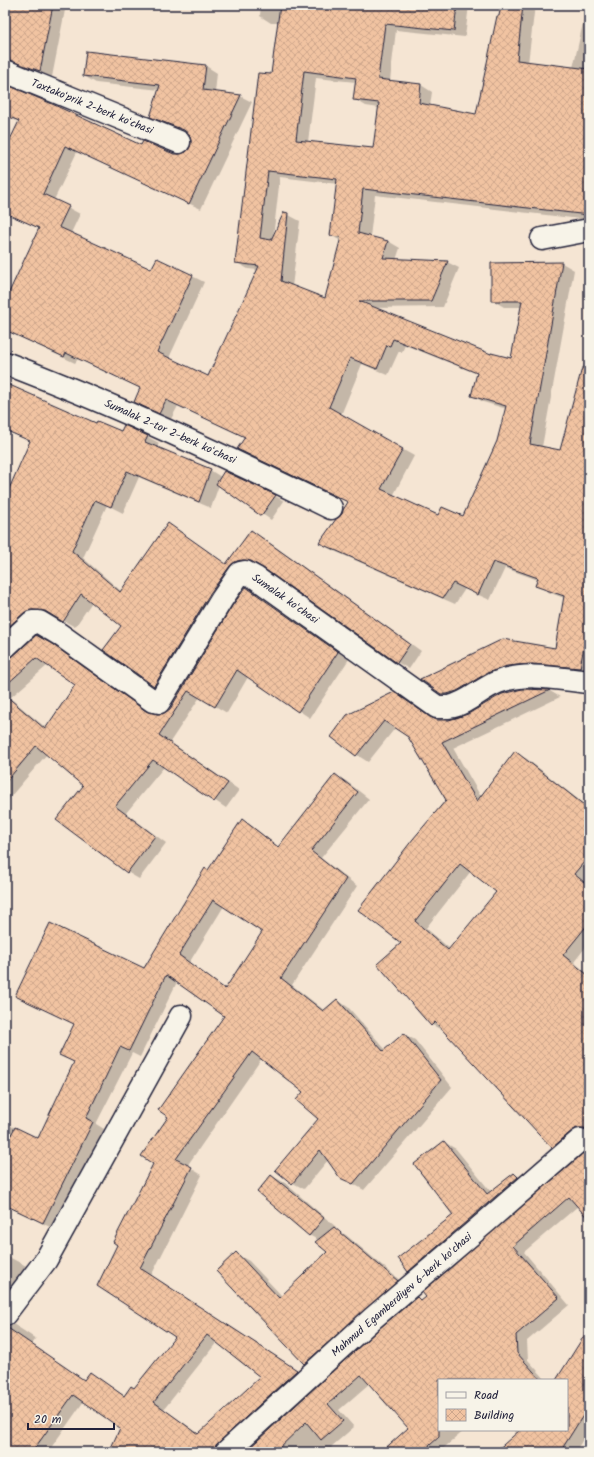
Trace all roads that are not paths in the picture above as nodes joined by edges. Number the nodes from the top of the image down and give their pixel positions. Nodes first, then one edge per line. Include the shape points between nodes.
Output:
1 (5, 71) edge
2 (179, 142) dead end
3 (589, 230) edge
4 (542, 239) dead end
5 (5, 363) edge
6 (331, 508) dead end
7 (5, 647) edge
8 (589, 682) edge
9 (181, 1016) dead end
10 (580, 1140) dead end
11 (5, 1314) edge
12 (226, 1452) edge

1 - 2 street, Taxtakoʻprik 2-berk koʻchasi
3 - 4 street
5 - 6 street, Sumalak 2-tor 2-berk koʻchasi via 58,383 234,460
7 - 8 street, Sumalak koʻchasi via 32,622 39,622 158,702 222,599 240,573 245,572 437,707 449,707 497,682 516,677 537,676
9 - 11 street via 46,1260
10 - 12 street, Mahmud Egamberdiyev 6-berk koʻchasi via 373,1318

